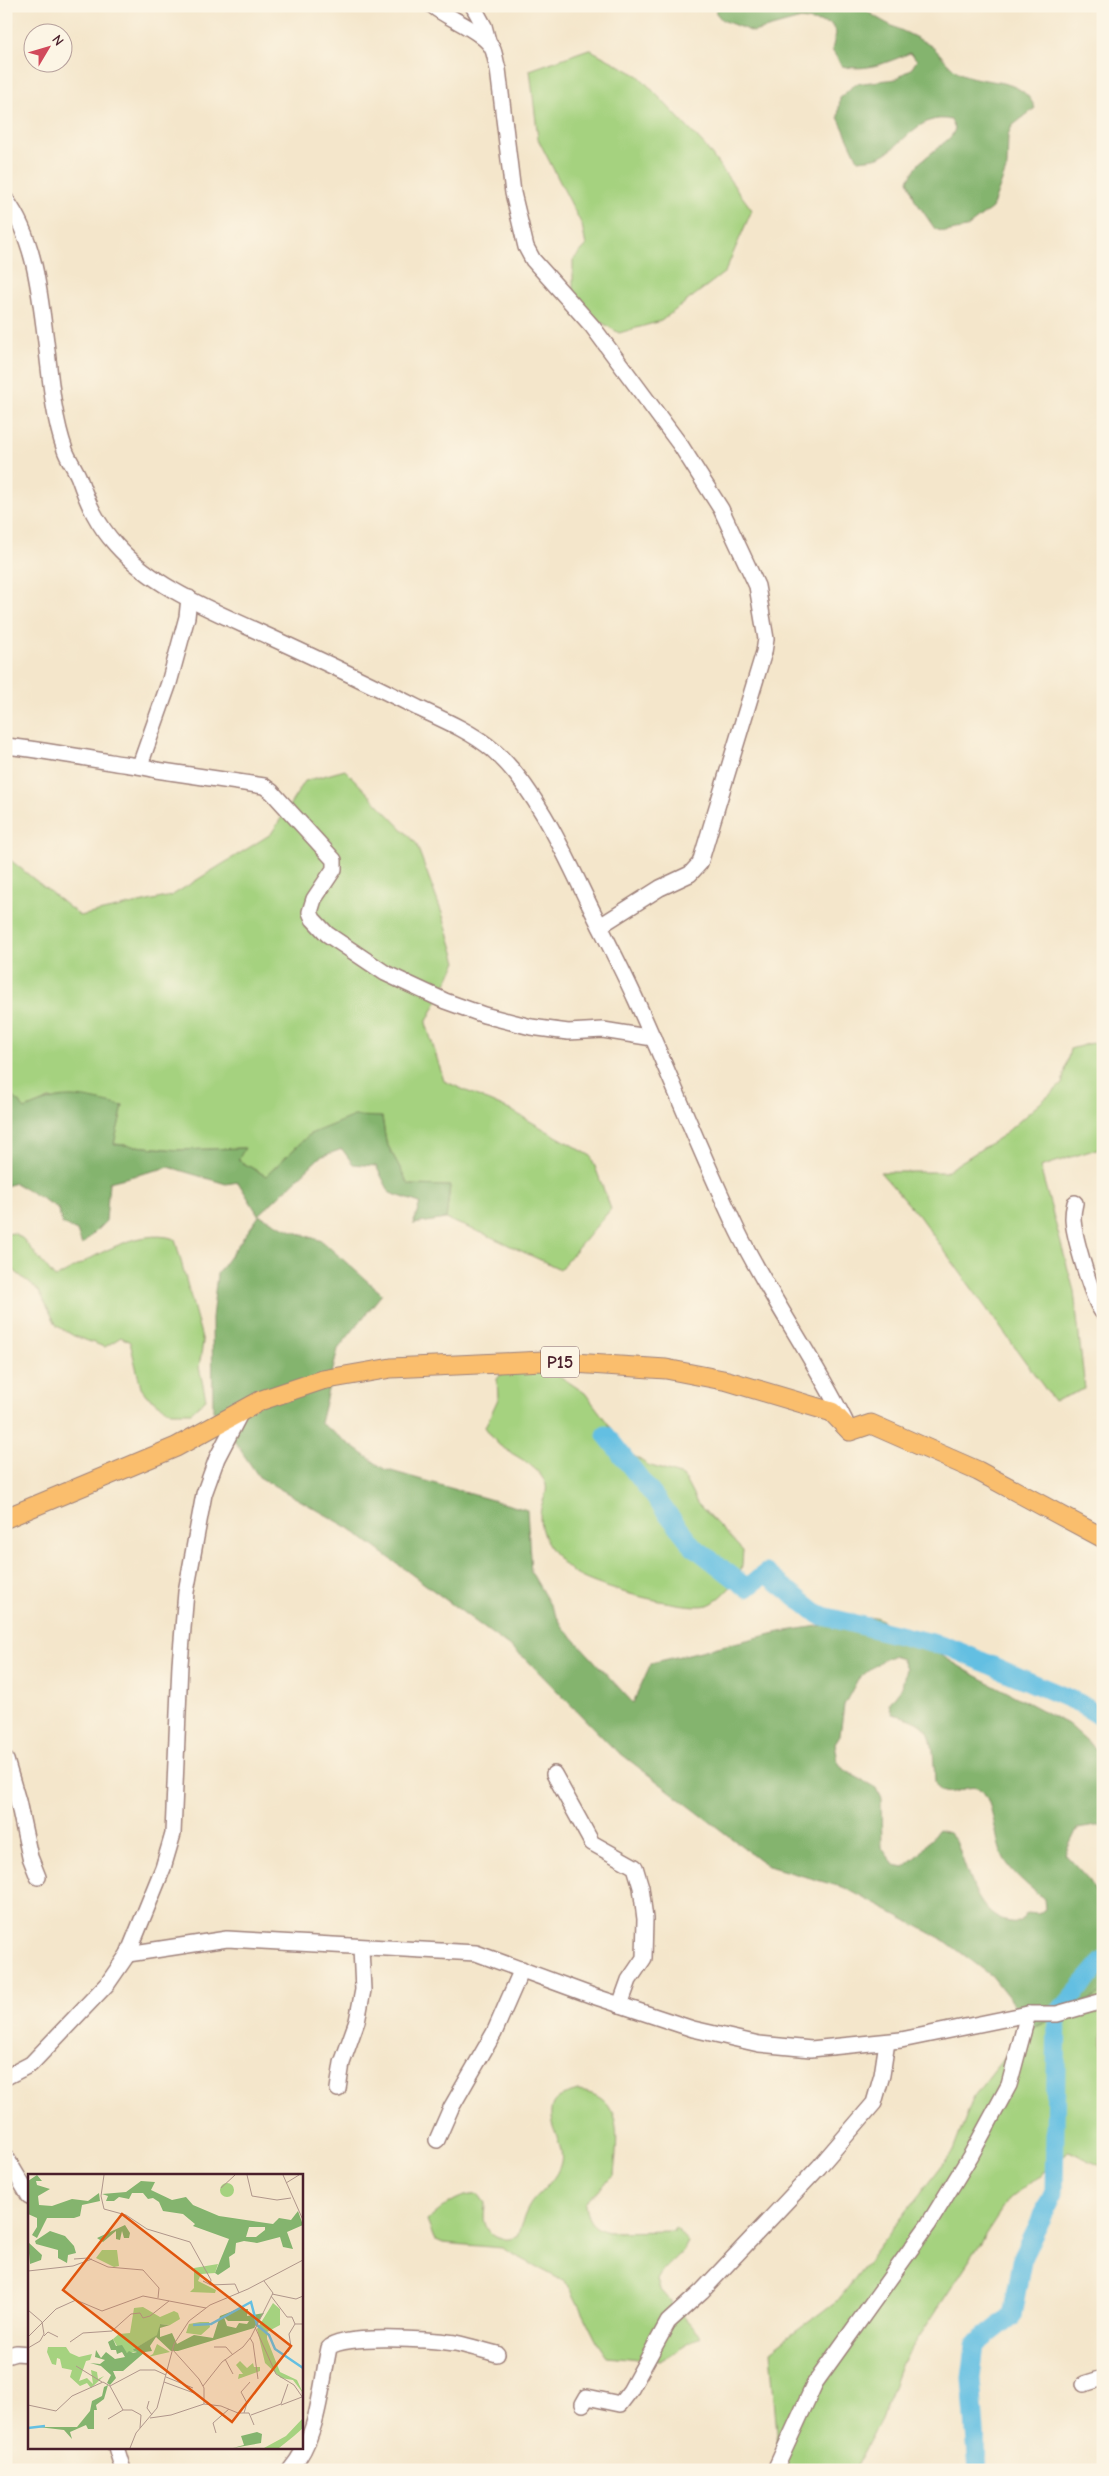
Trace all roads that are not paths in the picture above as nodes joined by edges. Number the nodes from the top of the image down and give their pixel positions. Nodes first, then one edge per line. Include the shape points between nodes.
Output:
1 (433, 6) edge
2 (473, 6) edge
3 (488, 41) junction
4 (6, 200) edge
5 (189, 598) junction
6 (6, 746) edge
7 (140, 765) junction
8 (600, 926) junction
9 (653, 1038) junction
10 (1075, 1202) dead end
11 (1100, 1304) edge
12 (242, 1410) junction
13 (850, 1431) junction
14 (6, 1518) edge
15 (1103, 1538) edge
16 (6, 1760) edge
17 (554, 1774) dead end
18 (38, 1878) dead end
19 (361, 1948) junction
20 (128, 1954) junction
21 (522, 1969) junction
22 (1103, 2001) edge
23 (620, 2005) junction
24 (1028, 2014) junction
25 (887, 2042) junction
26 (6, 2078) edge
27 (338, 2089) dead end
28 (436, 2140) dead end
29 (6, 2157) edge
30 (28, 2194) edge
31 (28, 2354) edge
32 (497, 2354) dead end
33 (6, 2356) edge
34 (1103, 2378) edge
35 (1084, 2384) dead end
36 (583, 2404) dead end
37 (116, 2448) edge
38 (123, 2470) edge
39 (290, 2470) edge
40 (775, 2470) edge

1 - 3 street
2 - 3 street
3 - 8 street via 498,69 513,193 526,247 533,260 592,326 696,468 745,558 757,586 765,628 766,639 758,677 700,863 690,874 660,888
4 - 5 street via 23,229 32,254 58,421 66,452 87,505 116,546 139,566
5 - 7 street via 169,683
5 - 8 street via 365,681 461,729 492,749 523,783
6 - 7 street
7 - 9 street via 268,788 334,860 334,869 310,912 317,925 385,973 445,1001 531,1027 568,1032 603,1030
8 - 9 street
9 - 13 street via 739,1234
10 - 11 street via 1074,1225
12 - 13 main road, P15 via 298,1386 367,1371 554,1362 666,1370 728,1381 832,1412
12 - 14 main road, P15 via 176,1447
12 - 20 street via 217,1458 204,1494 186,1592 174,1834
13 - 15 main road via 871,1424 913,1440 1024,1494
16 - 18 street
17 - 23 street via 592,1843 635,1867 641,1888 645,1919 644,1958 629,1980
19 - 20 street via 227,1939
19 - 21 street via 476,1952
19 - 27 street via 363,1990
20 - 26 street via 108,1983 31,2064
21 - 23 street
21 - 28 street via 494,2033
22 - 24 street via 1057,2014
23 - 25 street via 759,2044 811,2049
24 - 25 street
24 - 40 street via 1009,2085 976,2146 928,2225 815,2383
25 - 36 street via 874,2103 819,2167 702,2291 668,2322 620,2404 586,2397
29 - 30 street
31 - 33 street
32 - 39 street via 454,2343 373,2338 336,2342 329,2348 315,2426 300,2459
34 - 35 street
37 - 38 street

